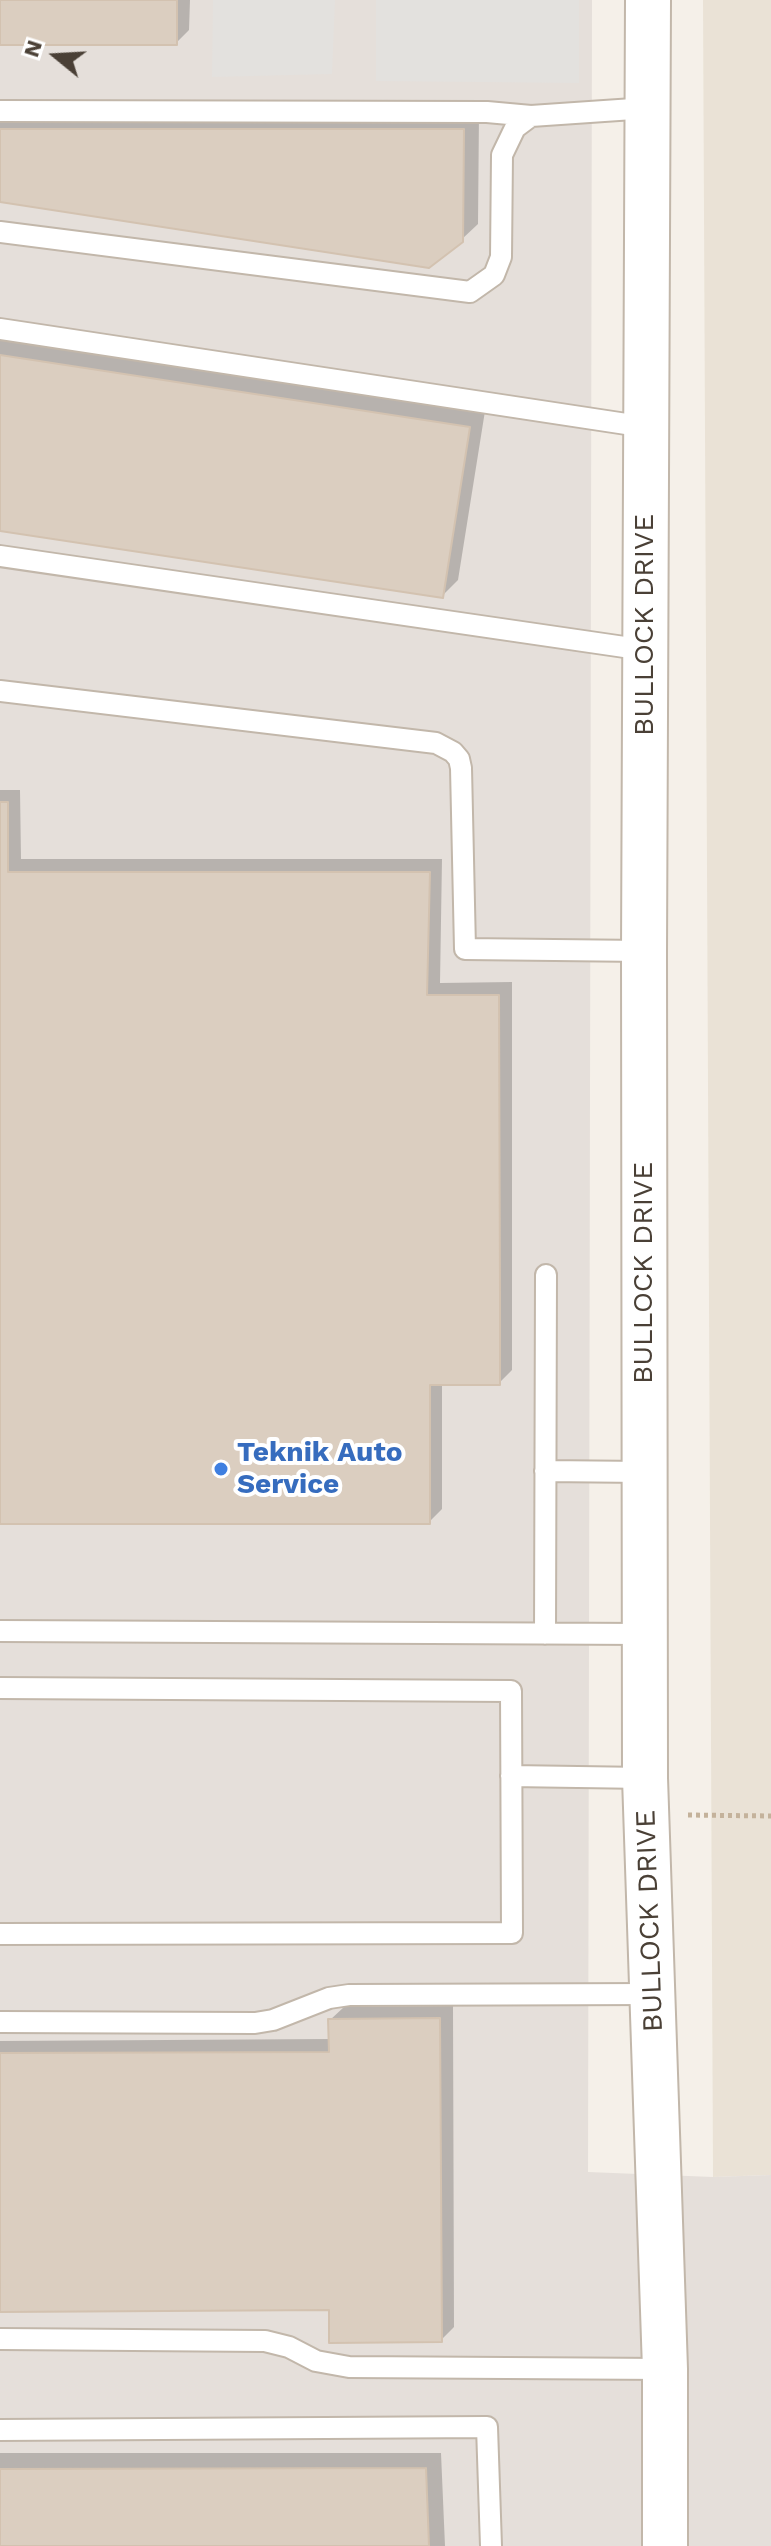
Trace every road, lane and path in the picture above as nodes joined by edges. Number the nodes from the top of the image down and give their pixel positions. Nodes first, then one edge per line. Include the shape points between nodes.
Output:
1 (648, 0) edge
2 (648, 108) junction
3 (0, 111) edge
4 (531, 116) junction
5 (0, 232) edge
6 (0, 329) edge
7 (646, 427) junction
8 (0, 556) edge
9 (645, 650) junction
10 (0, 691) edge
11 (644, 951) junction
12 (546, 1275) dead end
13 (545, 1471) junction
14 (644, 1472) junction
15 (0, 1631) edge
16 (545, 1634) junction
17 (645, 1634) junction
18 (0, 1688) edge
19 (511, 1776) junction
20 (646, 1796) junction
21 (771, 1816) edge
22 (0, 1934) edge
23 (653, 1994) junction
24 (0, 2022) edge
25 (0, 2339) edge
26 (665, 2369) junction
27 (0, 2430) edge
28 (491, 2546) edge
29 (665, 2546) edge

1 - 2 street, BULLOCK DRIVE
2 - 4 lane
2 - 7 street, BULLOCK DRIVE
3 - 4 lane
4 - 5 lane via 515,128 502,155 501,257 494,275 470,292
6 - 7 lane
7 - 9 street, BULLOCK DRIVE
8 - 9 lane
9 - 11 street, BULLOCK DRIVE
10 - 11 lane via 436,743 453,752 461,768 465,949
11 - 14 street, BULLOCK DRIVE
12 - 13 lane
13 - 14 lane
13 - 16 lane
14 - 17 street, BULLOCK DRIVE
15 - 16 lane
16 - 17 lane
17 - 20 street, BULLOCK DRIVE
18 - 19 lane via 511,1691
19 - 20 lane
19 - 22 lane via 512,1933
20 - 21 path
20 - 23 street, BULLOCK DRIVE
23 - 24 lane via 349,1995 255,2023
23 - 26 street, BULLOCK DRIVE
25 - 26 lane via 265,2341 316,2361 349,2367
26 - 29 street, BULLOCK DRIVE
27 - 28 lane via 487,2427

